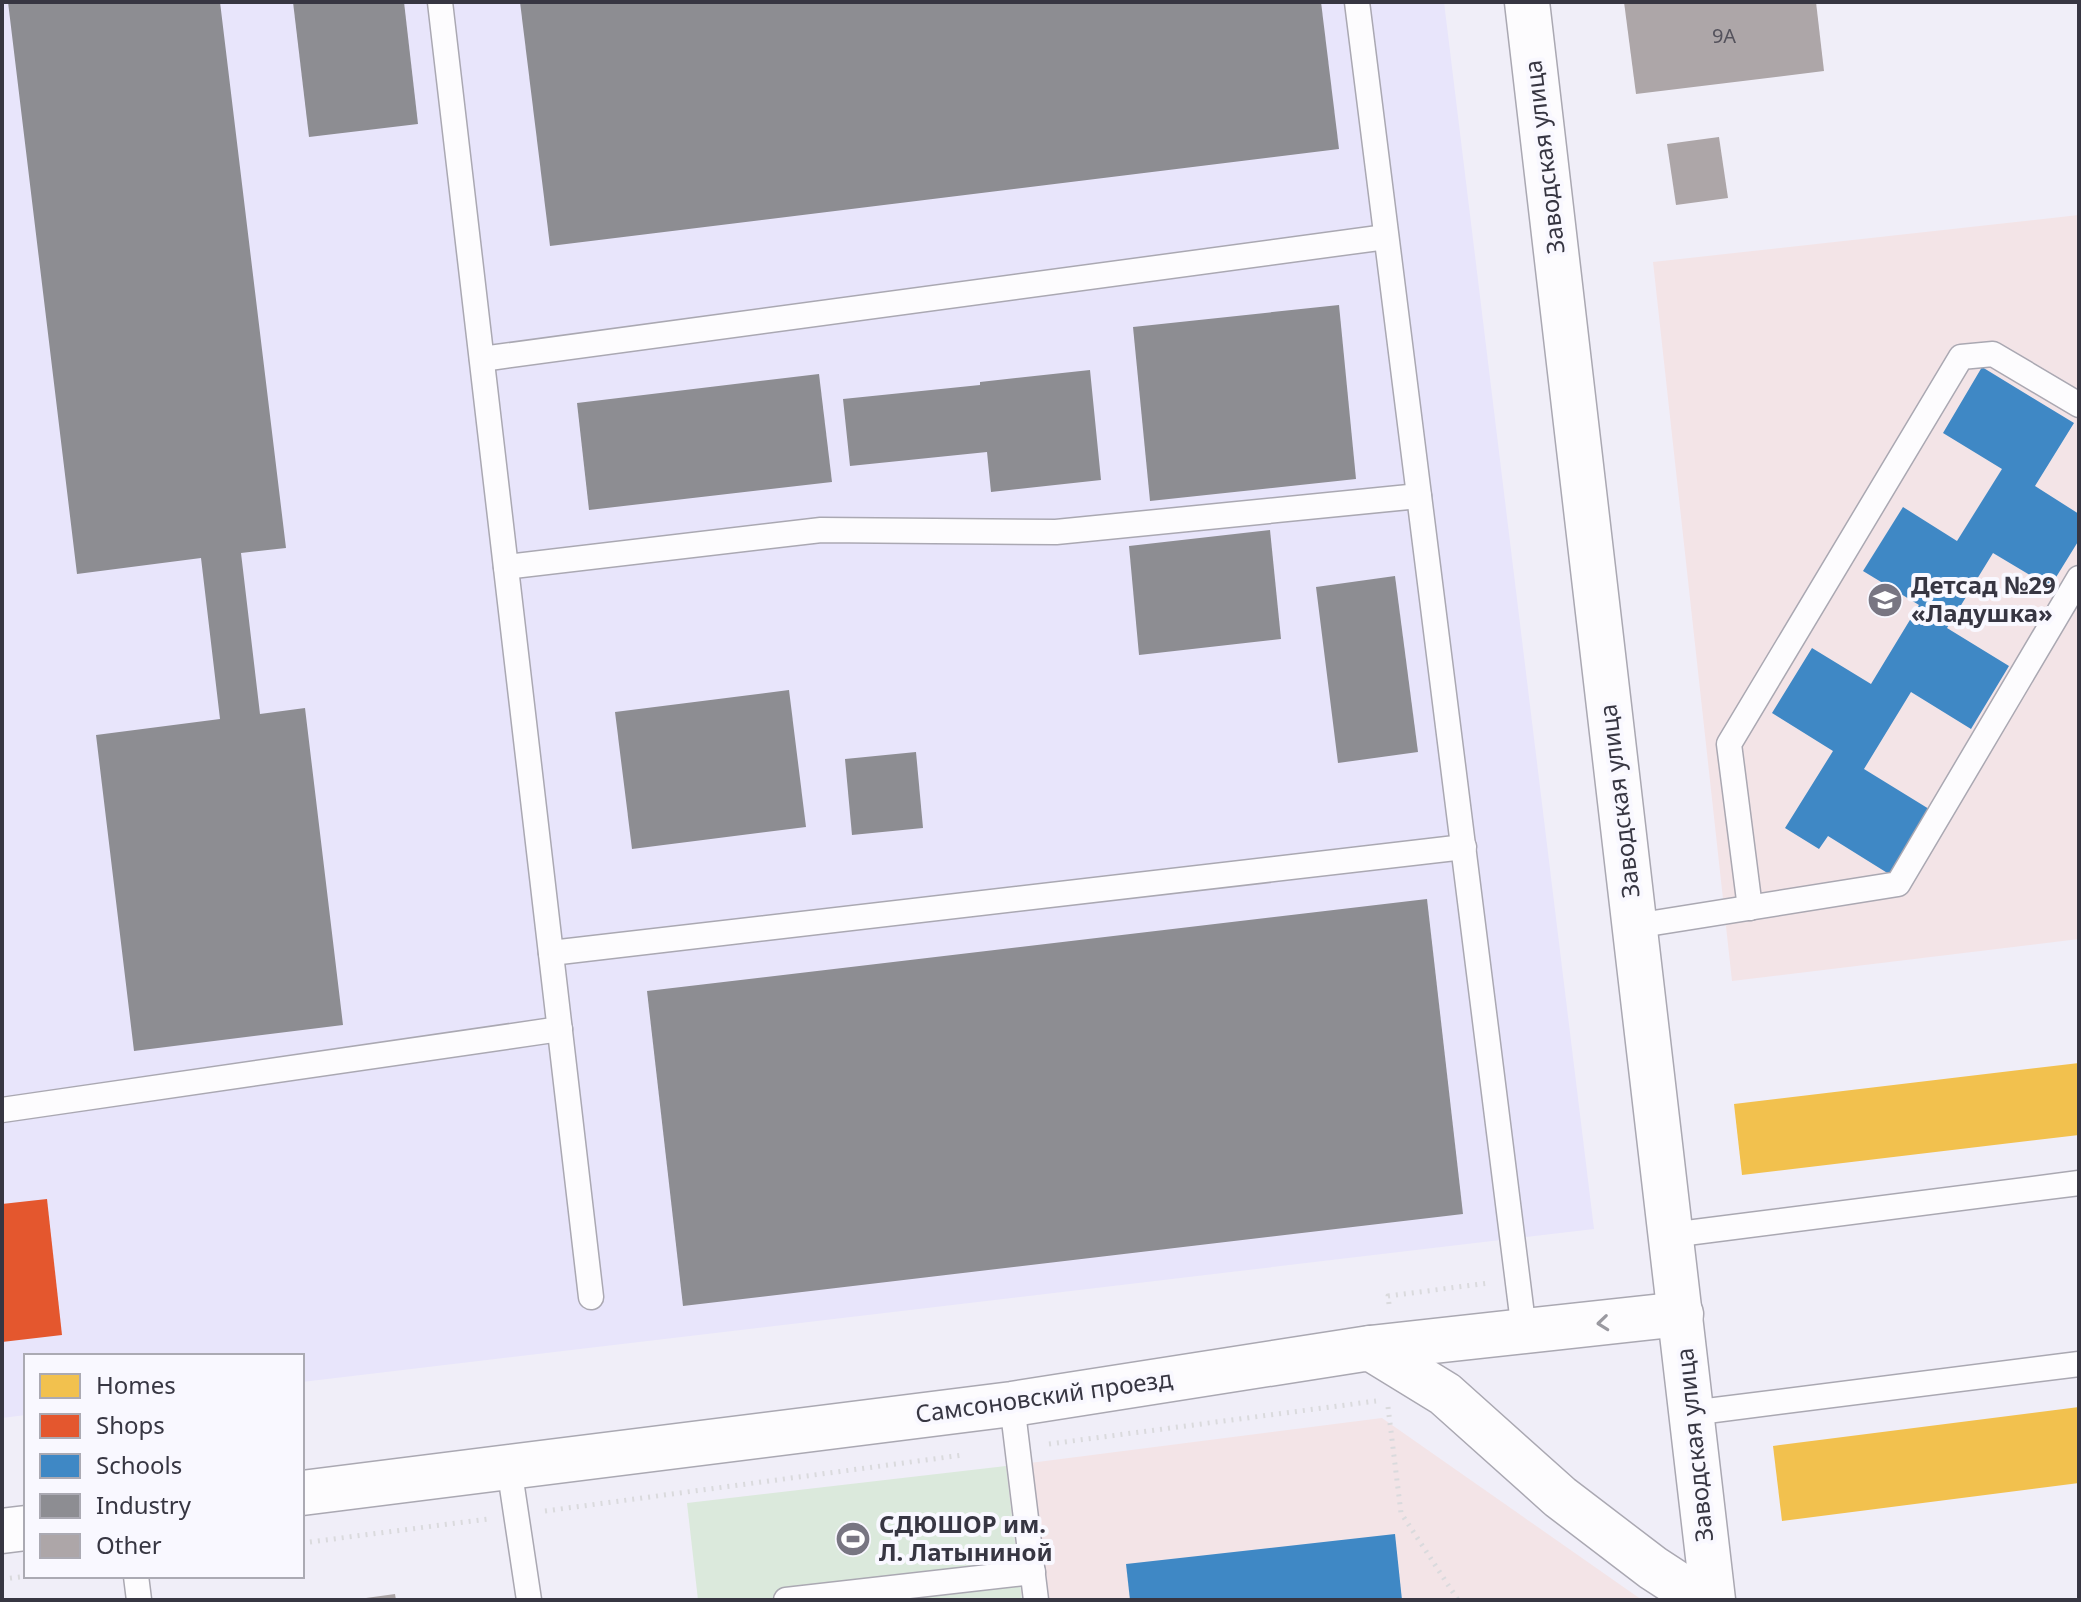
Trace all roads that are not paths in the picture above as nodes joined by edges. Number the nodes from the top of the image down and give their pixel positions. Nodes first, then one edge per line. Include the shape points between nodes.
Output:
1 (440, 2) edge
2 (1357, 2) edge
3 (1527, 2) edge
4 (1386, 237) junction
5 (482, 359) junction
6 (2079, 405) edge
7 (1419, 496) junction
8 (506, 567) junction
9 (2079, 578) edge
10 (1464, 847) junction
11 (1750, 908) junction
12 (1635, 926) junction
13 (551, 953) junction
14 (560, 1029) junction
15 (2, 1110) edge
16 (2079, 1183) edge
17 (1671, 1235) junction
18 (591, 1297) dead end
19 (1681, 1314) junction
20 (1524, 1331) junction
21 (1370, 1348) junction
22 (2079, 1364) edge
23 (1012, 1404) junction
24 (1691, 1413) junction
25 (509, 1467) junction
26 (304, 1493) edge
27 (24, 1528) edge
28 (2, 1531) edge
29 (1033, 1572) junction
30 (136, 1578) edge
31 (139, 1600) edge
32 (529, 1600) edge
33 (786, 1600) edge
34 (1036, 1600) edge
35 (1702, 1600) edge
36 (1713, 1600) edge

1 - 5 lane
2 - 4 lane
3 - 12 street, Заводская улица
4 - 5 lane
4 - 7 lane
5 - 8 lane
6 - 11 lane via 1993,354 1961,357 1729,744
7 - 8 lane via 1056,532 821,530
7 - 10 lane
8 - 13 lane
9 - 11 lane via 1898,884
10 - 13 lane
10 - 20 lane
11 - 12 lane
12 - 17 street, Заводская улица
13 - 14 lane
14 - 15 lane
14 - 18 lane
16 - 17 lane
17 - 19 street, Заводская улица
19 -> 20 street, Самсоновский проезд
19 - 24 street, Заводская улица
20 - 21 street, Самсоновский проезд
21 - 23 street, Самсоновский проезд
21 - 35 street via 1445,1394 1560,1497
22 - 24 lane
23 - 25 street, Самсоновский проезд
23 - 29 lane
24 - 36 street, Заводская улица
25 - 26 street, Самсоновский проезд
25 - 32 lane
27 - 28 street
29 - 33 lane
29 - 34 lane
30 - 31 lane

